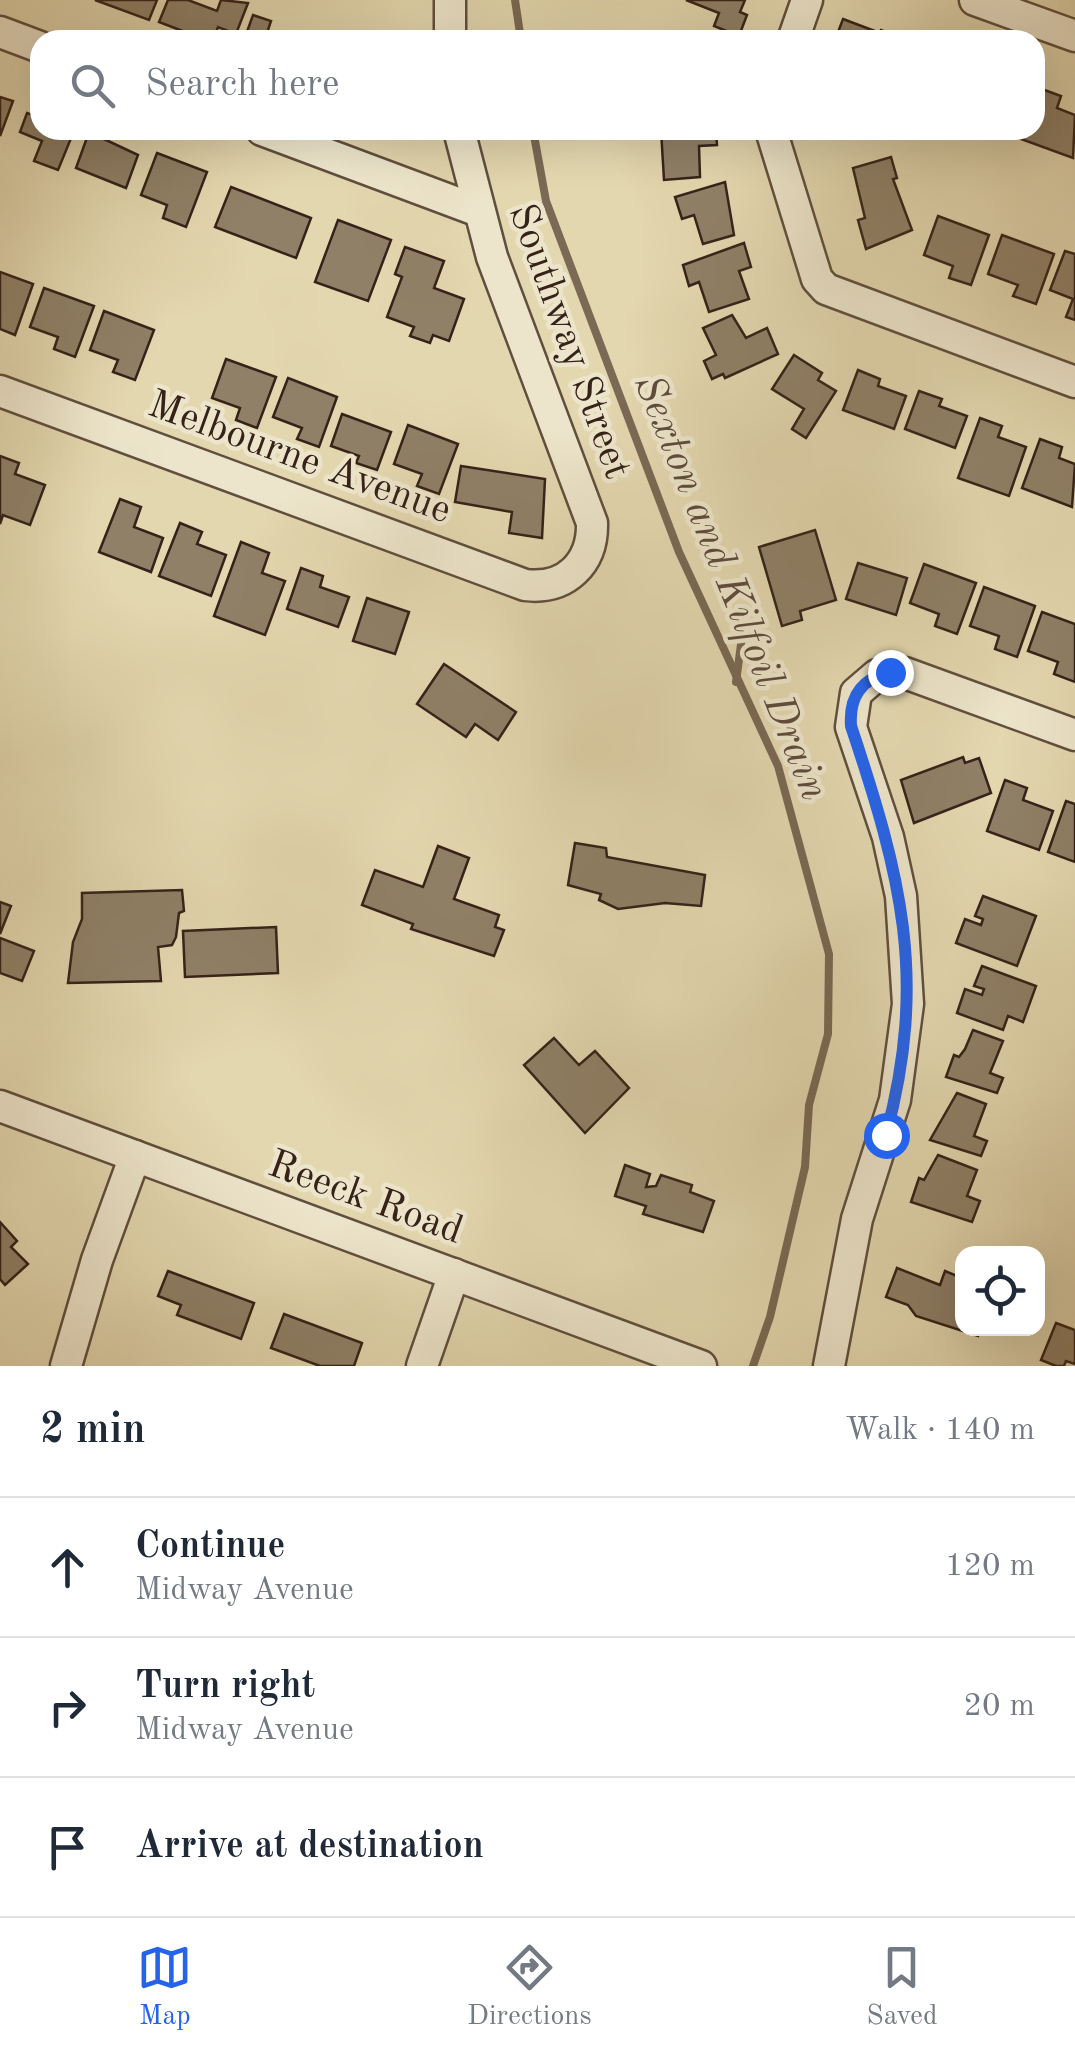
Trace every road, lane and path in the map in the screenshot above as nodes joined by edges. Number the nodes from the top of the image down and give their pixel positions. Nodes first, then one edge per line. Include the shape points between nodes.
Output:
1 (450, 0) edge
2 (807, 0) edge
3 (975, 0) edge
4 (450, 30) edge
5 (797, 30) edge
6 (0, 32) edge
7 (1075, 36) edge
8 (30, 43) edge
9 (289, 140) edge
10 (460, 140) edge
11 (774, 140) edge
12 (476, 210) junction
13 (1075, 382) edge
14 (0, 390) edge
15 (570, 576) joint
16 (1075, 735) edge
17 (0, 1106) edge
18 (135, 1156) junction
19 (454, 1274) junction
20 (66, 1366) edge
21 (422, 1366) edge
22 (702, 1366) edge
23 (830, 1366) edge

1 - 4 street
2 - 5 street
3 - 7 street
6 - 8 street
9 - 12 street
10 - 12 street, Southway Street
11 - 13 street via 826,289
12 - 15 street, Southway Street via 592,523 586,558
14 - 15 street, Melbourne Avenue via 526,585
16 - 23 street via 905,673 877,675 856,692 851,726 901,896 908,1004 895,1100 857,1219
17 - 18 street, Reeck Road
18 - 19 street, Reeck Road
18 - 20 street
19 - 21 street
19 - 22 street, Reeck Road

